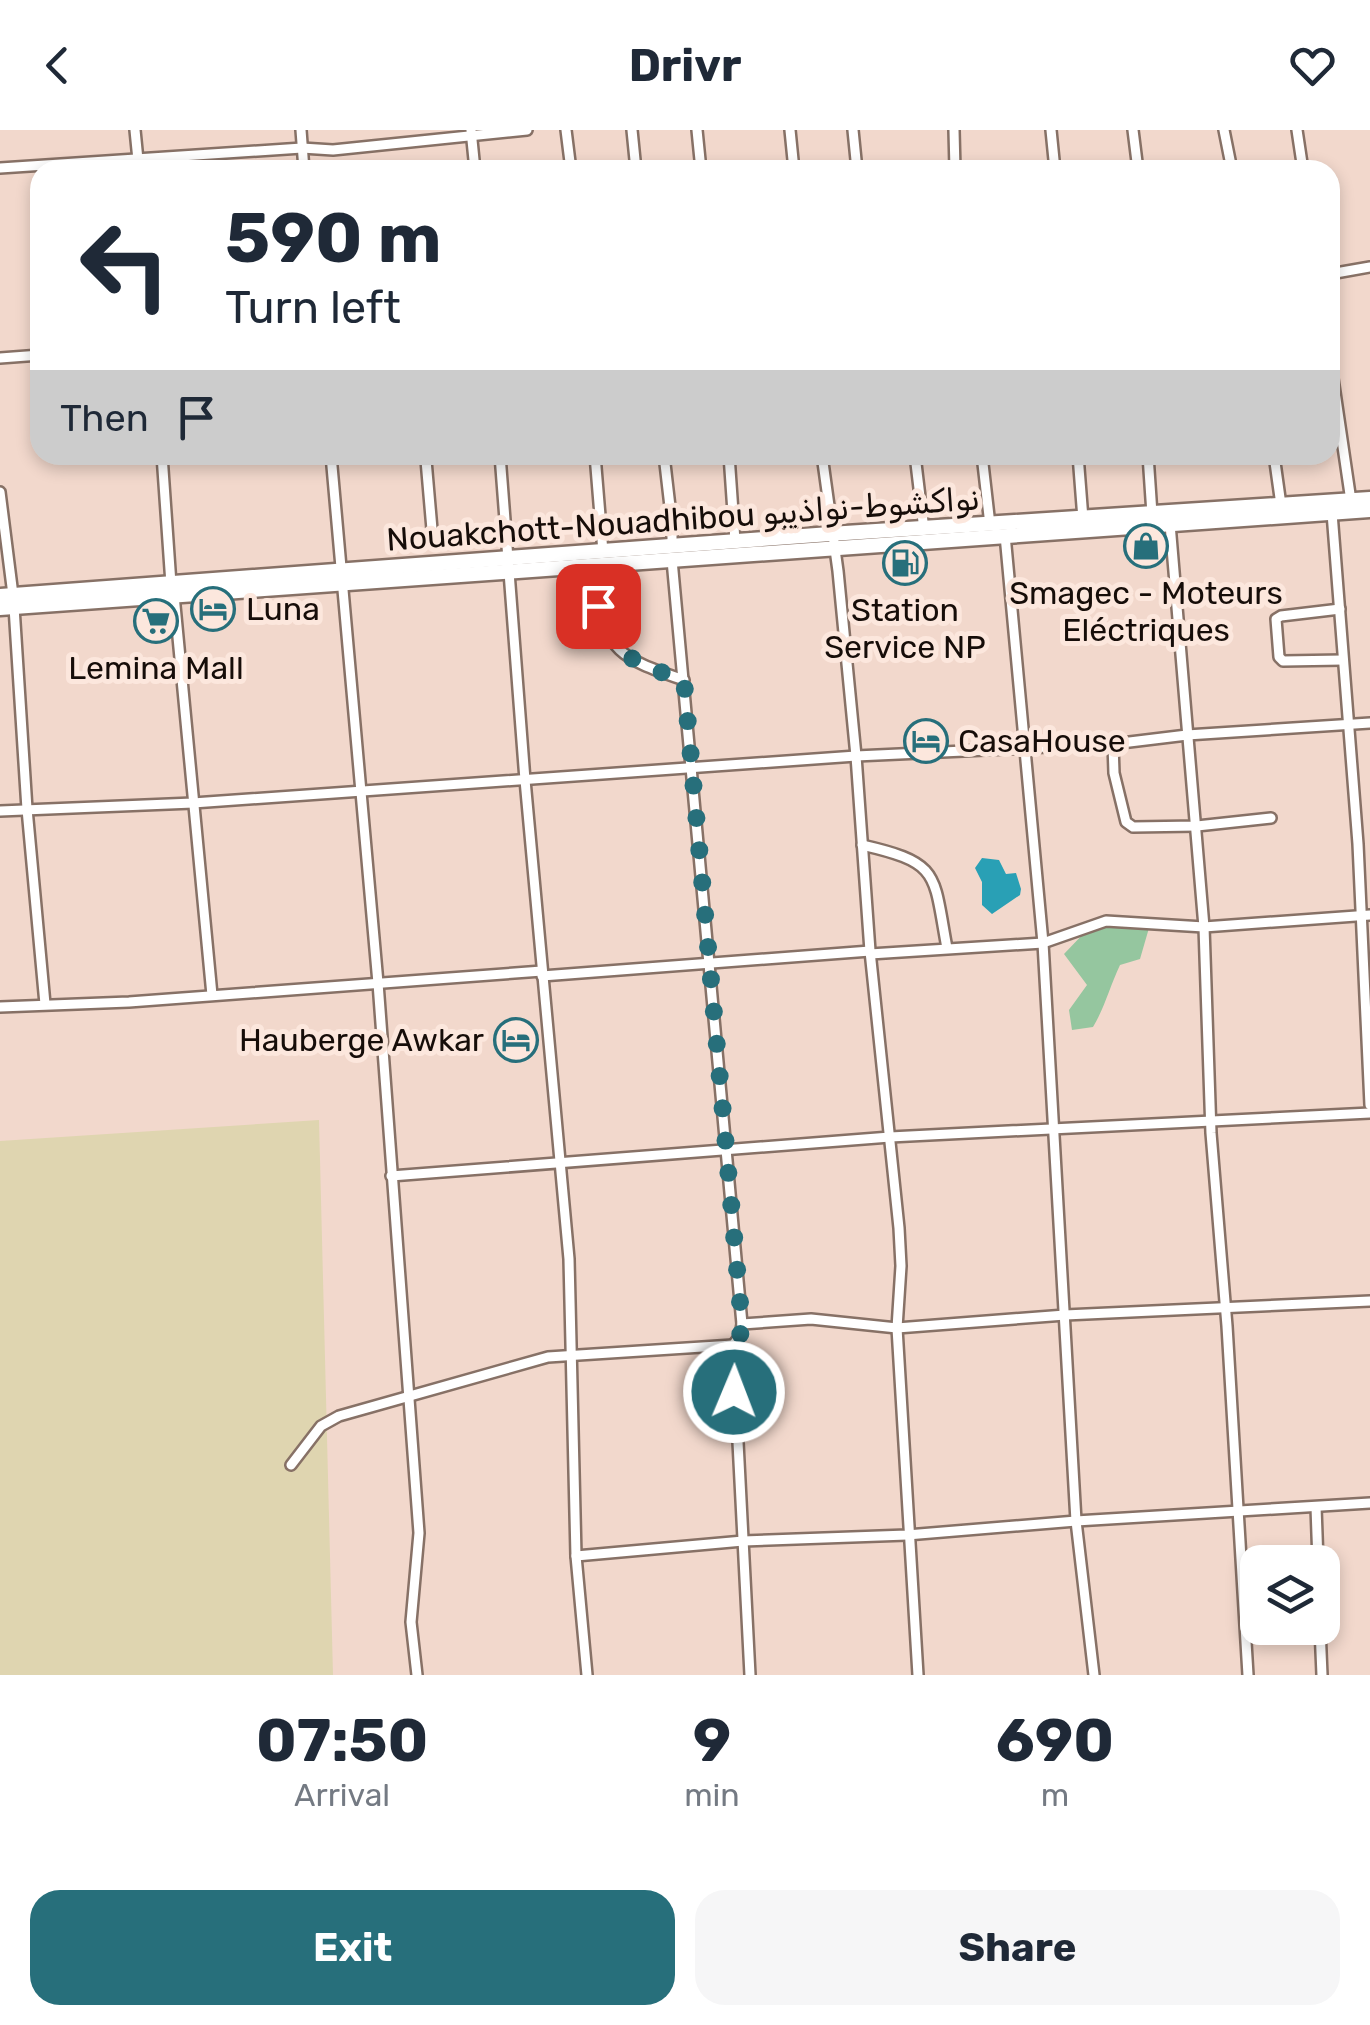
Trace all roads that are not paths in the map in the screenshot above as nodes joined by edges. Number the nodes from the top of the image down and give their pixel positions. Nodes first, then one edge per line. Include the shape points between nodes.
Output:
1 (135, 130) edge
2 (301, 130) edge
3 (527, 130) edge
4 (566, 130) edge
5 (632, 130) edge
6 (696, 130) edge
7 (790, 130) edge
8 (852, 130) edge
9 (954, 130) edge
10 (1050, 130) edge
11 (1133, 130) edge
12 (1224, 130) edge
13 (1297, 130) edge
14 (472, 134) edge
15 (302, 148) junction
16 (138, 160) edge
17 (179, 160) edge
18 (303, 160) edge
19 (474, 160) edge
20 (570, 160) edge
21 (635, 160) edge
22 (700, 160) edge
23 (793, 160) edge
24 (856, 160) edge
25 (956, 160) edge
26 (1054, 160) edge
27 (1137, 160) edge
28 (1230, 160) edge
29 (1302, 160) edge
30 (30, 167) edge
31 (0, 168) edge
32 (1370, 267) edge
33 (1340, 272) edge
34 (30, 356) edge
35 (0, 358) edge
36 (1340, 431) edge
37 (163, 465) edge
38 (332, 465) edge
39 (426, 465) edge
40 (501, 465) edge
41 (597, 465) edge
42 (665, 465) edge
43 (730, 465) edge
44 (823, 465) edge
45 (916, 465) edge
46 (983, 465) edge
47 (1079, 465) edge
48 (1149, 465) edge
49 (1275, 465) edge
50 (0, 492) edge
51 (1370, 499) edge
52 (1351, 501) junction
53 (1281, 505) junction
54 (1370, 510) edge
55 (1332, 513) junction
56 (1152, 514) junction
57 (1082, 519) junction
58 (1170, 524) junction
59 (990, 525) junction
60 (924, 530) junction
61 (1005, 535) junction
62 (432, 541) dead end
63 (736, 541) junction
64 (832, 541) junction
65 (603, 552) junction
66 (672, 554) junction
67 (510, 566) junction
68 (343, 577) junction
69 (594, 586) dead end
70 (172, 590) junction
71 (7, 601) edge
72 (1340, 609) junction
73 (1344, 660) junction
74 (684, 680) junction
75 (1370, 722) edge
76 (1348, 724) junction
77 (1188, 736) junction
78 (1113, 744) junction
79 (1025, 747) junction
80 (856, 756) junction
81 (693, 768) junction
82 (525, 780) junction
83 (360, 792) junction
84 (193, 804) junction
85 (27, 809) junction
86 (0, 811) edge
87 (1271, 818) dead end
88 (1197, 826) junction
89 (862, 845) junction
90 (1366, 916) edge
91 (1204, 927) junction
92 (1043, 943) junction
93 (947, 948) junction
94 (870, 952) junction
95 (709, 962) junction
96 (542, 973) junction
97 (378, 983) junction
98 (212, 995) junction
99 (46, 1004) junction
100 (0, 1007) edge
101 (1370, 1109) edge
102 (1210, 1120) junction
103 (1054, 1128) junction
104 (890, 1137) junction
105 (727, 1149) junction
106 (559, 1162) junction
107 (391, 1176) junction
108 (1370, 1301) edge
109 (1226, 1310) junction
110 (1065, 1315) junction
111 (742, 1324) junction
112 (897, 1328) junction
113 (733, 1345) junction
114 (571, 1353) junction
115 (409, 1396) junction
116 (291, 1464) dead end
117 (1370, 1504) edge
118 (1316, 1507) junction
119 (1238, 1513) junction
120 (1076, 1521) junction
121 (908, 1536) junction
122 (743, 1541) junction
123 (1317, 1545) edge
124 (576, 1556) junction
125 (1321, 1645) edge
126 (417, 1675) edge
127 (587, 1675) edge
128 (750, 1675) edge
129 (918, 1675) edge
130 (1094, 1675) edge
131 (1248, 1675) edge
132 (1322, 1675) edge

1 - 16 street
2 - 15 street
3 - 14 street
4 - 20 street
5 - 21 street
6 - 22 street
7 - 23 street
8 - 24 street
9 - 25 street
10 - 26 street
11 - 27 street
12 - 28 street
13 - 29 street
14 - 15 street
14 - 19 street
15 - 17 street
15 - 18 street
30 - 31 street
32 - 33 street
34 - 35 street
36 - 52 street
37 - 70 street
38 - 68 street
39 - 62 street
40 - 67 street
41 - 65 street
42 - 66 street
43 - 63 street
44 - 64 street
45 - 60 street
46 - 59 street
47 - 57 street
48 - 56 street
49 - 53 street
50 - 71 street
51 - 52 highway, Nouakchott-Nouadhibou نواكشوط-نواذيبو
52 - 53 highway, Nouakchott-Nouadhibou نواكشوط-نواذيبو
53 - 56 highway, Nouakchott-Nouadhibou نواكشوط-نواذيبو
54 - 55 highway, Nouakchott-Nouadhibou نواكشوط-نواذيبو
55 - 58 highway, Nouakchott-Nouadhibou نواكشوط-نواذيبو
55 - 72 street
56 - 57 highway, Nouakchott-Nouadhibou نواكشوط-نواذيبو
57 - 59 highway, Nouakchott-Nouadhibou نواكشوط-نواذيبو
58 - 61 highway, Nouakchott-Nouadhibou نواكشوط-نواذيبو
58 - 77 street
59 - 60 highway, Nouakchott-Nouadhibou نواكشوط-نواذيبو
60 - 64 highway, Nouakchott-Nouadhibou نواكشوط-نواذيبو
61 - 64 highway, Nouakchott-Nouadhibou نواكشوط-نواذيبو
61 - 79 street
63 - 64 highway, Nouakchott-Nouadhibou نواكشوط-نواذيبو
63 - 66 highway, Nouakchott-Nouadhibou نواكشوط-نواذيبو
64 - 66 highway, Nouakchott-Nouadhibou نواكشوط-نواذيبو
64 - 80 street
65 - 66 highway, Nouakchott-Nouadhibou نواكشوط-نواذيبو
65 - 67 highway, Nouakchott-Nouadhibou نواكشوط-نواذيبو
66 - 67 highway, Nouakchott-Nouadhibou نواكشوط-نواذيبو
66 - 74 street
67 - 68 highway, Nouakchott-Nouadhibou نواكشوط-نواذيبو
67 - 82 street
68 - 70 highway, Nouakchott-Nouadhibou نواكشوط-نواذيبو
68 - 83 street
69 - 74 street via 602,627 618,648 638,664
70 - 71 highway, Nouakchott-Nouadhibou نواكشوط-نواذيبو
70 - 84 street
71 - 85 street
72 - 73 street
72 - 73 street via 1281,616 1276,627 1283,661
73 - 76 street
74 - 81 street
75 - 76 street
76 - 77 street
76 - 90 street
77 - 78 street
77 - 88 street
78 - 79 street
78 - 88 street via 1126,822
79 - 80 street
79 - 92 street
80 - 81 street
80 - 89 street
81 - 82 street
81 - 95 street
82 - 83 street
82 - 96 street
83 - 84 street
83 - 97 street
84 - 85 street
84 - 98 street
85 - 86 street
85 - 99 street
87 - 88 street
88 - 91 street
89 - 93 street via 903,854 928,872
89 - 94 street
90 - 91 street
90 - 101 street
91 - 92 street via 1106,921
91 - 102 street
92 - 93 street
92 - 103 street
93 - 94 street
94 - 95 street
94 - 104 street
95 - 96 street
95 - 105 street
96 - 97 street
96 - 106 street
97 - 98 street
97 - 107 street
98 - 99 street
99 - 100 street
101 - 102 street
102 - 103 street
102 - 109 street
103 - 104 street
103 - 110 street
104 - 105 street
104 - 112 street via 902,1266
105 - 106 street
105 - 111 street
106 - 107 street
106 - 114 street
107 - 115 street
108 - 109 street
109 - 110 street
109 - 119 street
110 - 112 street
110 - 120 street
111 - 112 street via 811,1319
111 - 113 street
112 - 121 street
113 - 114 street
113 - 122 street
114 - 115 street
114 - 124 street
115 - 116 street via 321,1426
115 - 126 street via 419,1534 411,1622
117 - 118 street
118 - 119 street
118 - 123 street
119 - 120 street
119 - 131 street
120 - 121 street
120 - 130 street
121 - 122 street
121 - 129 street
122 - 124 street
122 - 128 street
124 - 127 street
125 - 132 street

